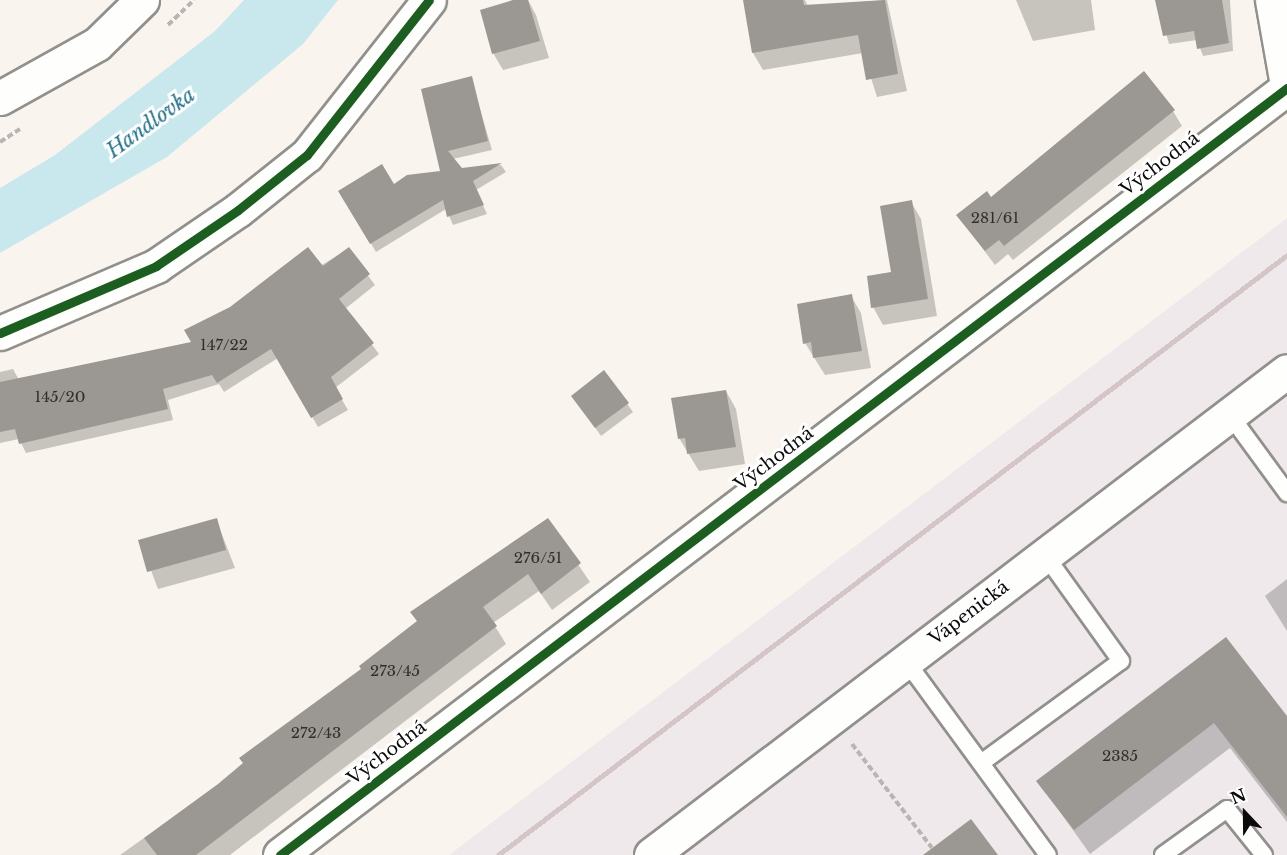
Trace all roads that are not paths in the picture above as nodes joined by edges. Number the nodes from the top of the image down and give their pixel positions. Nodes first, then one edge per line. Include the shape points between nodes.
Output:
1 (142, 0) edge
2 (429, 0) edge
3 (1272, 0) edge
4 (1287, 87) edge
5 (0, 98) edge
6 (0, 333) edge
7 (1287, 371) edge
8 (1230, 415) junction
9 (1287, 493) edge
10 (1045, 555) junction
11 (906, 661) junction
12 (981, 763) junction
13 (280, 855) edge
14 (651, 855) edge
15 (1048, 855) edge
16 (1163, 855) edge
17 (1264, 855) edge

1 - 5 street via 97,44
2 - 6 street via 307,155 238,210 156,266
3 - 4 street, Východná
4 - 13 street, Východná
7 - 8 street, Vápenická
8 - 9 lane
8 - 10 street, Vápenická
10 - 11 street, Vápenická
10 - 12 lane via 1121,660
11 - 12 lane
11 - 14 street, Vápenická
12 - 15 lane
16 - 17 lane via 1227,809

